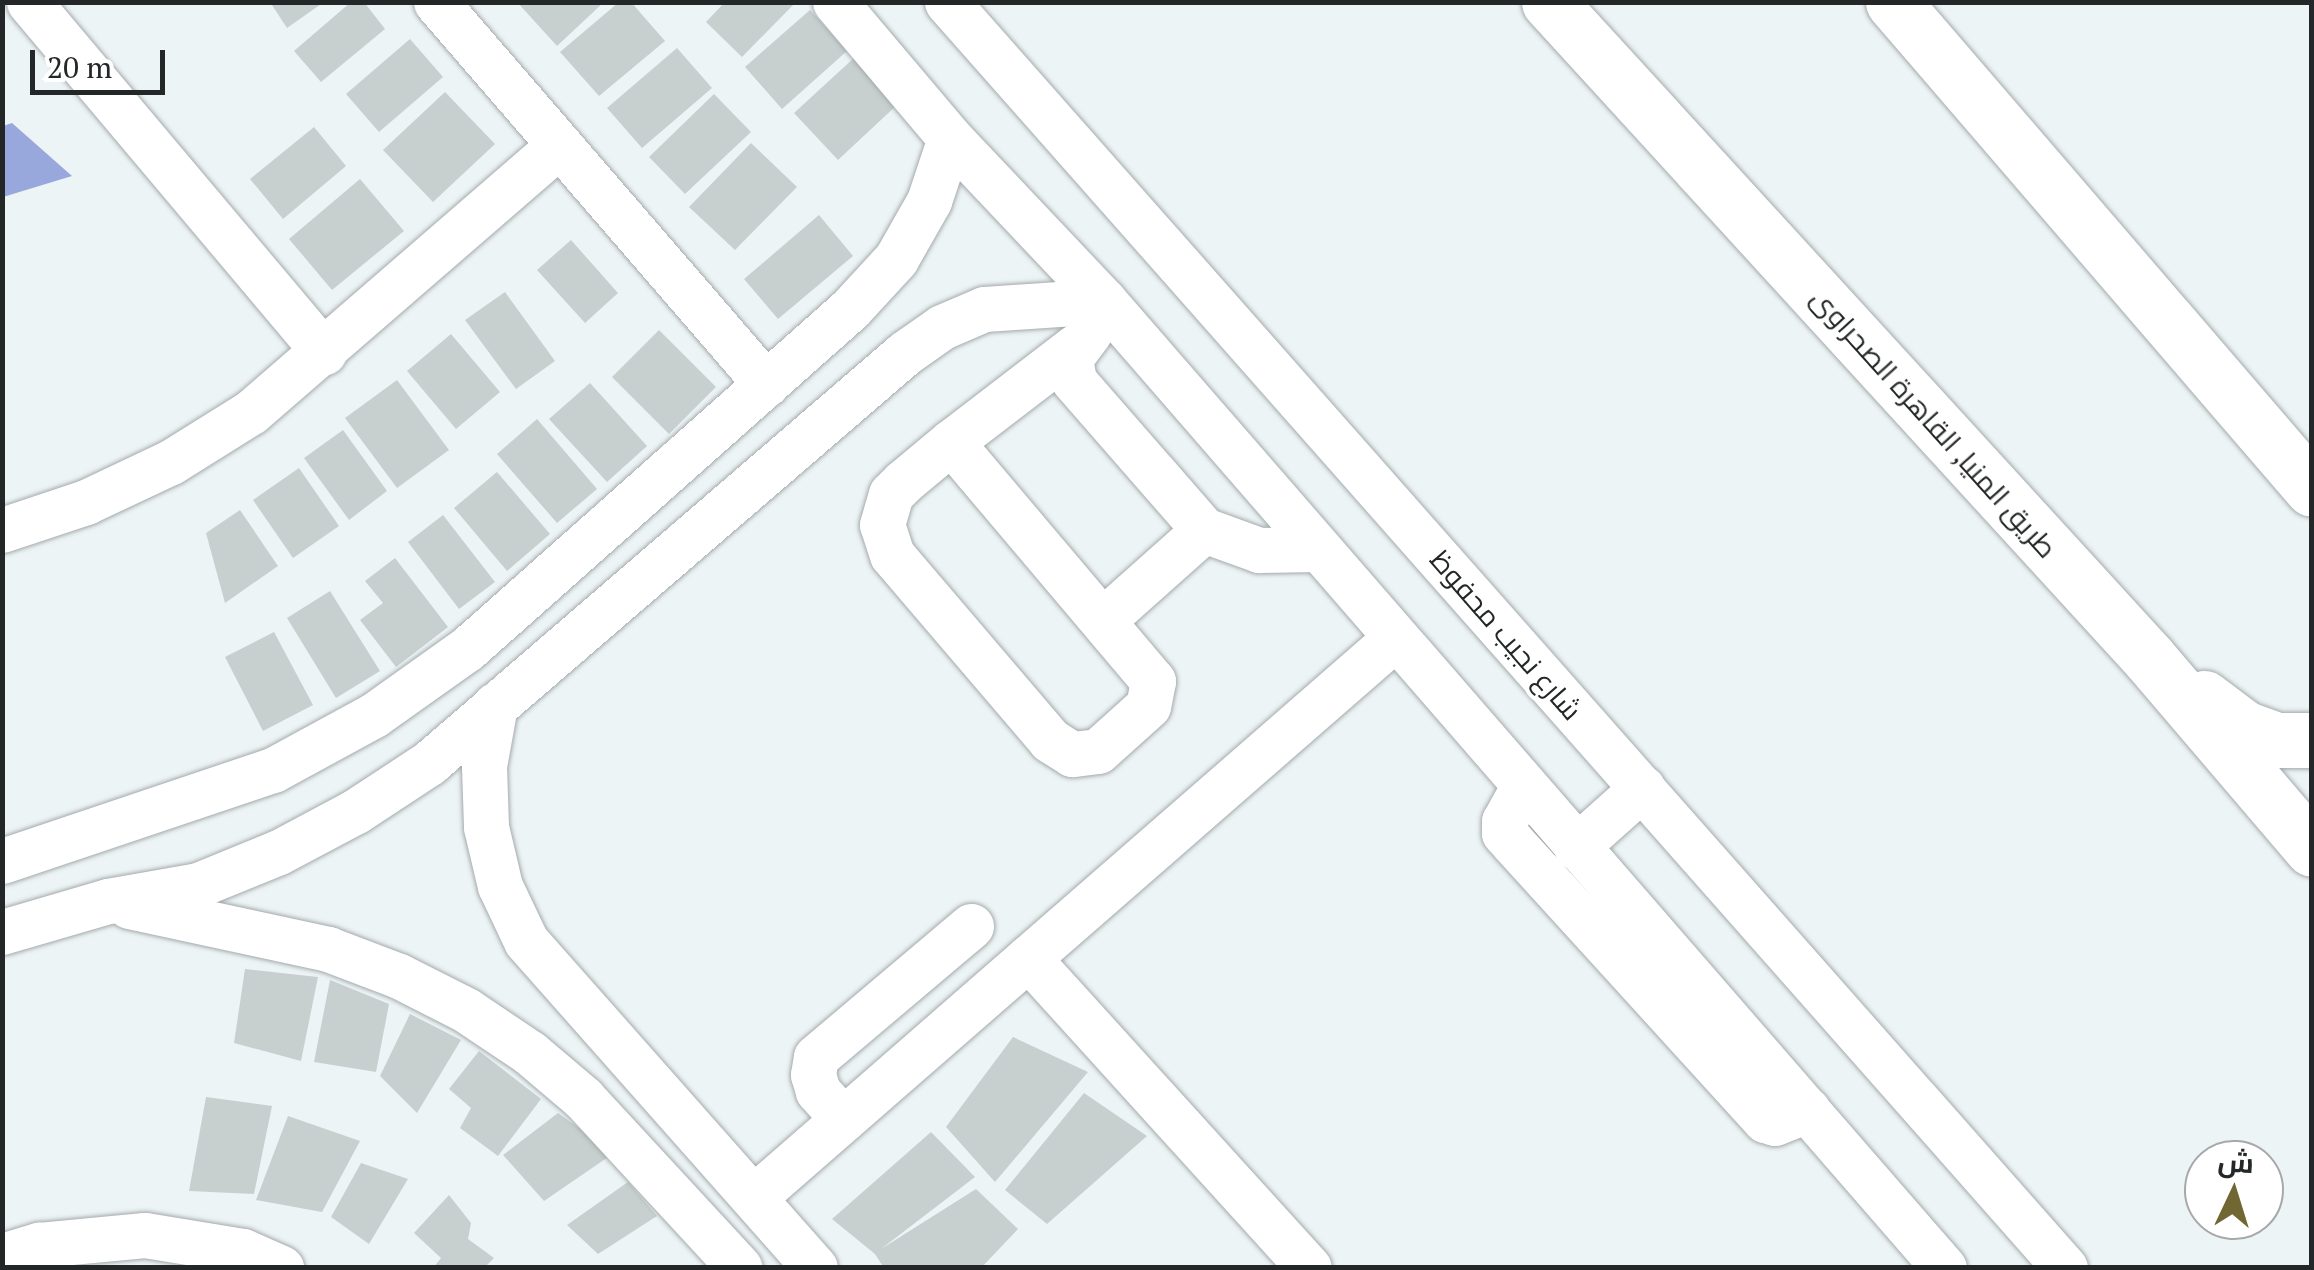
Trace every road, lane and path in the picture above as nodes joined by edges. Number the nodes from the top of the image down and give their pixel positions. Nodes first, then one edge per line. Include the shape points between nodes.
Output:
1 (29, 2) edge
2 (436, 2) edge
3 (834, 2) edge
4 (947, 2) edge
5 (1550, 2) edge
6 (1893, 2) edge
7 (950, 138) junction
8 (559, 145) junction
9 (1108, 306) junction
10 (1075, 347) junction
11 (324, 352) junction
12 (766, 384) junction
13 (951, 442) junction
14 (2312, 489) edge
15 (2, 530) edge
16 (1204, 530) junction
17 (1318, 549) junction
18 (1103, 620) junction
19 (1394, 639) junction
20 (2149, 658) junction
21 (495, 705) junction
22 (2312, 740) edge
23 (1524, 787) junction
24 (1642, 788) junction
25 (1576, 846) junction
26 (2312, 849) edge
27 (2, 862) edge
28 (108, 902) junction
29 (971, 926) dead end
30 (2, 932) edge
31 (1028, 958) junction
32 (630, 1058) junction
33 (583, 1098) junction
34 (1807, 1110) junction
35 (844, 1120) junction
36 (754, 1198) junction
37 (2, 1256) edge
38 (1942, 1267) edge
39 (280, 1268) edge
40 (740, 1268) edge
41 (815, 1268) edge
42 (1309, 1268) edge
43 (2065, 1268) edge

1 - 11 street
2 - 8 street
3 - 7 street
4 - 24 street, شارع نجيب محفوظ
5 - 20 highway, طريق المنيا, القاهرة الصحراوى
6 - 14 highway
7 - 9 street
7 - 12 street via 930,201 896,259
8 - 11 street
8 - 12 street
9 - 10 street
9 - 17 street
9 - 21 street via 984,310 942,327
10 - 13 street
10 - 16 street via 1074,382
11 - 15 street via 251,412 171,462 86,502
12 - 27 street via 467,649 374,715 272,770
13 - 18 street
13 - 18 street via 891,494 882,525 885,541 1050,740 1072,754 1098,751 1152,698 1149,673
16 - 17 street via 1258,550
16 - 18 street
17 - 19 street
19 - 23 street
19 - 31 street
20 - 22 highway via 2244,728 2277,740
20 - 26 highway, طريق المنيا, القاهرة الصحراوى
21 - 28 street via 429,763 280,852 198,884
21 - 32 street via 484,766 485,812 500,886 526,941
23 - 25 street
23 - 34 street via 1504,833 1765,1120 1775,1123
24 - 25 street
24 - 43 street, شارع نجيب محفوظ
25 - 34 street
28 - 30 street
28 - 33 street via 310,944 399,976 482,1021
29 - 35 street via 816,1057 818,1092
31 - 35 street
31 - 42 street
32 - 33 street
32 - 36 street
33 - 40 street
34 - 38 street
35 - 36 street
36 - 41 street
37 - 39 street via 39,1245 146,1235 243,1250

